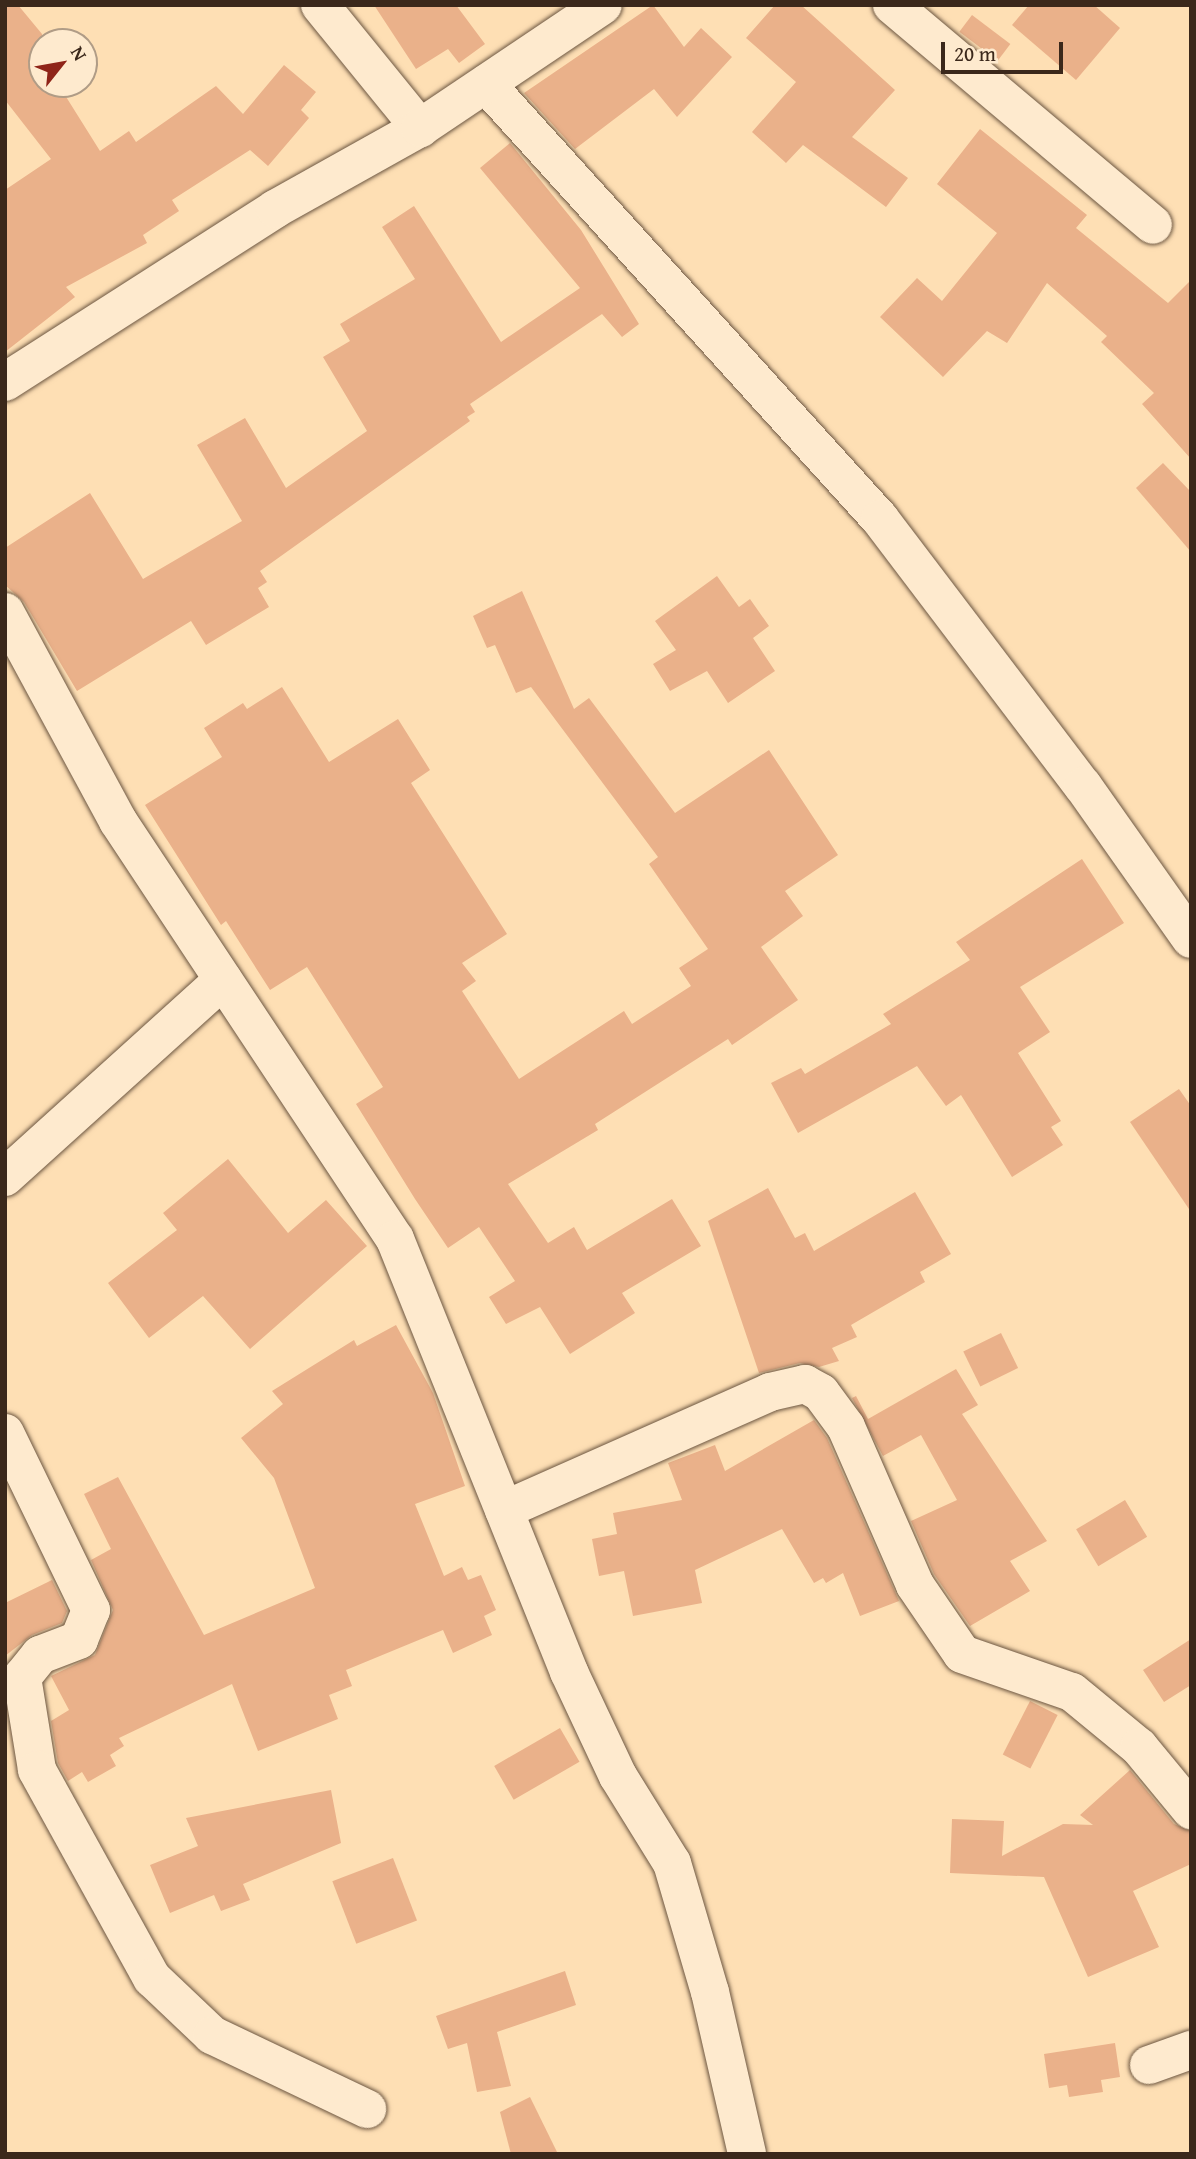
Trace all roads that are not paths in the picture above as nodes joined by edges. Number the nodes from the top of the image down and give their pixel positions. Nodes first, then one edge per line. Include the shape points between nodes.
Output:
1 (320, 5) edge
2 (603, 5) edge
3 (892, 5) edge
4 (486, 85) junction
5 (420, 128) junction
6 (1153, 225) dead end
7 (9, 375) edge
8 (5, 612) edge
9 (1191, 939) edge
10 (223, 980) junction
11 (5, 1177) edge
12 (5, 1433) edge
13 (504, 1510) junction
14 (1191, 1810) edge
15 (1191, 2050) edge
16 (1149, 2066) dead end
17 (367, 2109) dead end
18 (747, 2154) edge

1 - 5 street
2 - 4 street
3 - 6 street
4 - 5 street
4 - 9 street via 880,519 1083,786
5 - 7 street via 275,209
8 - 10 street via 118,821
10 - 11 street
10 - 13 street via 395,1239
12 - 17 street via 91,1610 79,1640 40,1655 22,1677 37,1770 152,1978 212,2035
13 - 14 street via 769,1392 805,1384 821,1393 846,1427 915,1585 962,1654 1072,1692 1139,1747
13 - 18 street via 569,1672 618,1776 672,1863 710,1992
15 - 16 street

